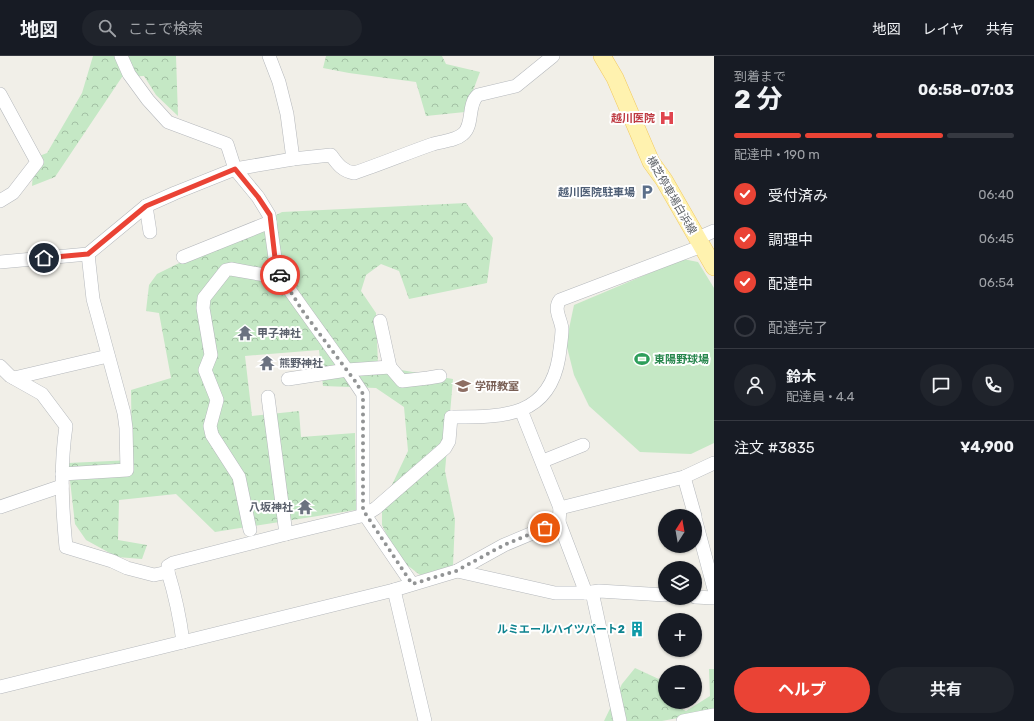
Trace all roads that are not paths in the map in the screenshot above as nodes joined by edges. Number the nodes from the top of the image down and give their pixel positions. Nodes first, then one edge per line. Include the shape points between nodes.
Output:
1 (121, 56) edge
2 (270, 56) edge
3 (553, 56) edge
4 (602, 56) edge
5 (0, 94) edge
6 (293, 159) junction
7 (235, 169) junction
8 (0, 201) edge
9 (146, 206) junction
10 (270, 222) junction
11 (714, 231) edge
12 (150, 232) dead end
13 (700, 242) junction
14 (88, 254) junction
15 (183, 257) dead end
16 (0, 262) edge
17 (714, 267) edge
18 (281, 278) junction
19 (380, 321) dead end
20 (108, 356) junction
21 (0, 366) edge
22 (390, 367) junction
23 (347, 370) junction
24 (440, 376) dead end
25 (14, 378) junction
26 (288, 378) dead end
27 (268, 397) dead end
28 (521, 410) junction
29 (583, 445) dead end
30 (543, 462) junction
31 (714, 463) edge
32 (684, 477) junction
33 (62, 480) junction
34 (0, 507) edge
35 (560, 508) junction
36 (693, 509) edge
37 (365, 515) junction
38 (559, 522) junction
39 (250, 530) dead end
40 (286, 534) junction
41 (702, 544) edge
42 (456, 571) junction
43 (168, 572) junction
44 (412, 584) junction
45 (714, 589) edge
46 (394, 590) junction
47 (589, 593) junction
48 (658, 595) edge
49 (702, 597) edge
50 (714, 598) edge
51 (183, 642) junction
52 (0, 687) edge
53 (714, 715) edge
54 (426, 721) edge
55 (620, 721) edge
56 (683, 721) edge

1 - 7 street via 129,74 168,122 226,144
2 - 6 street via 287,114
3 - 6 street via 516,86 474,98 468,125 464,133 457,138 354,173 340,167 331,155
4 - 13 main road, 横芝停車場白浜線 via 615,78 652,162
5 - 8 street via 37,162 13,193
6 - 7 street
7 - 9 street
7 - 10 street via 270,215
9 - 12 street
9 - 14 street
10 - 15 street
10 - 18 street via 275,258
11 - 13 street
13 - 17 main road, 横芝停車場白浜線
13 - 28 street via 560,300 557,313 562,328 556,371 546,391 531,405
14 - 16 street
14 - 20 street via 93,299
18 - 23 street
18 - 39 street via 226,270 204,298 203,308 211,354 205,370 217,400 210,426 212,435 239,477
19 - 22 street
20 - 25 street
20 - 33 street via 124,413 127,470
21 - 25 street
22 - 23 street
22 - 24 street via 402,381
23 - 26 street
23 - 37 street via 363,394
25 - 33 street via 42,394 66,426
27 - 40 street
28 - 30 street
28 - 37 street via 490,417 451,417 449,441 445,448
29 - 30 street
30 - 35 street
31 - 32 street
32 - 35 street
32 - 36 street
33 - 34 street
33 - 43 street via 66,547 154,575
35 - 38 street
37 - 40 street
37 - 44 street
38 - 42 street via 504,545
38 - 47 street
40 - 43 street via 173,563 168,566
41 - 45 street
42 - 44 street
42 - 47 street via 555,593
43 - 51 street via 175,593
44 - 46 street
46 - 51 street
46 - 54 street
47 - 48 street via 599,591
47 - 55 street
49 - 50 street
51 - 52 street
53 - 56 street

